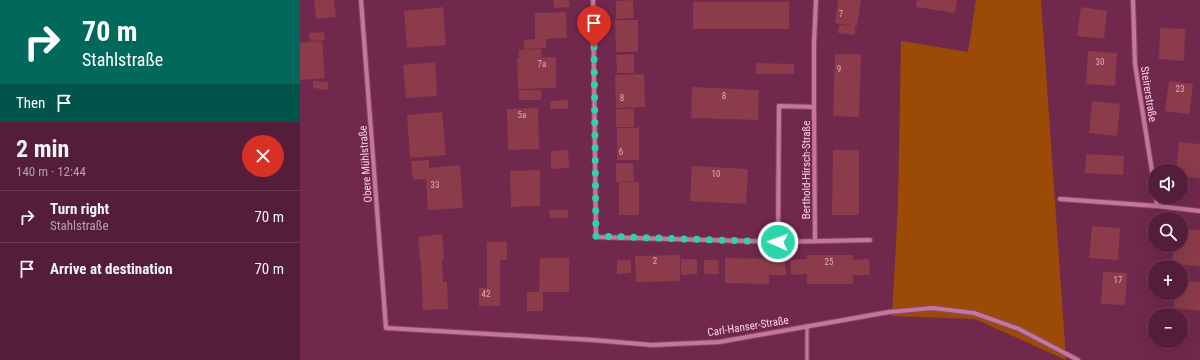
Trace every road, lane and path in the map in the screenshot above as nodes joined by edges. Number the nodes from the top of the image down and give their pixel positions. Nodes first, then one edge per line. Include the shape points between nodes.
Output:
1 (361, 0) edge
2 (593, 0) edge
3 (816, 0) edge
4 (1133, 0) edge
5 (814, 106) junction
6 (1151, 164) edge
7 (1060, 199) dead end
8 (1158, 206) joint
9 (1200, 211) edge
10 (870, 240) dead end
11 (815, 241) junction
12 (778, 242) junction
13 (807, 326) junction
14 (386, 328) joint
15 (807, 360) edge
16 (1078, 360) edge

1 - 14 street, Obere Mühlstraße
2 - 12 street via 596,236
3 - 5 street, Berthold-Hirsch-Straße
4 - 6 street, Steirerstraße via 1135,64
5 - 11 street, Berthold-Hirsch-Straße
5 - 12 street, Berthold-Hirsch-Straße via 779,106
7 - 8 street
8 - 9 street
10 - 11 street
11 - 12 street
13 - 14 street, Carl-Hanser-Straße via 719,342 652,345
13 - 15 lane
13 - 16 street, Carl-Hanser-Straße via 889,312 933,308 974,313 1019,329

